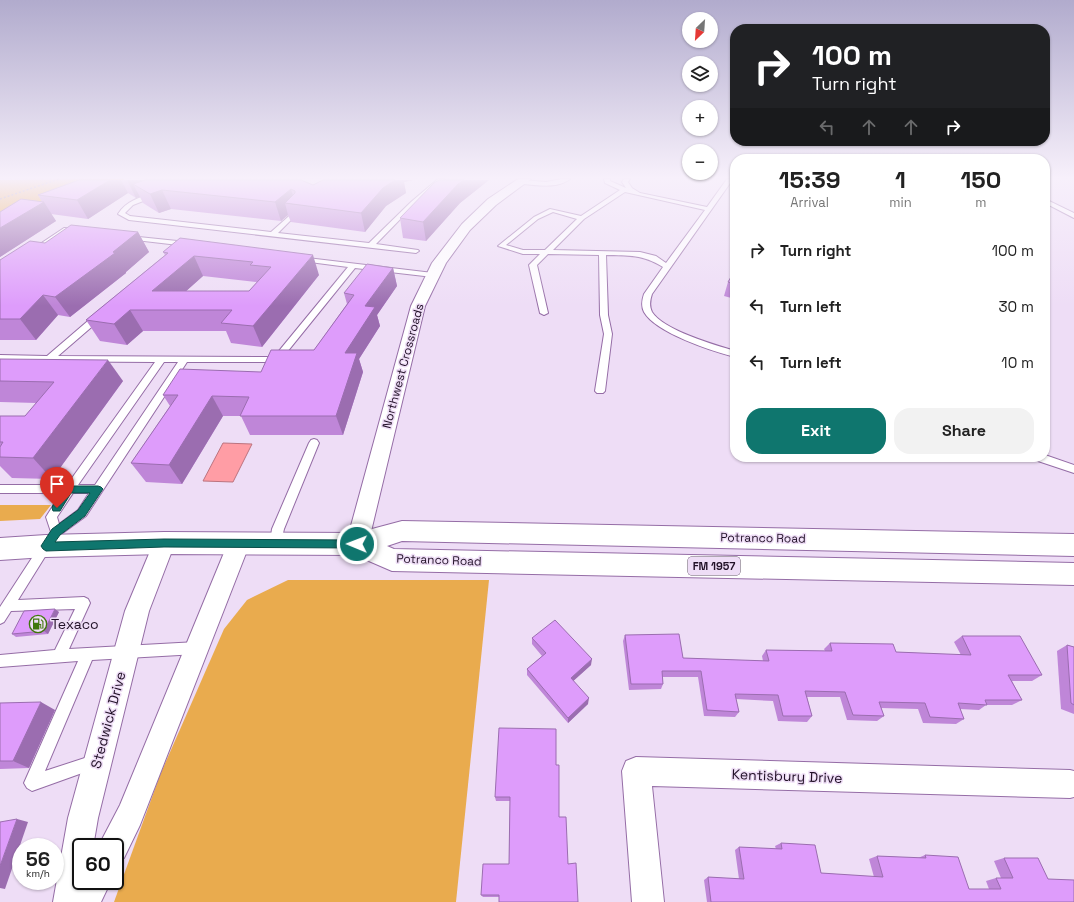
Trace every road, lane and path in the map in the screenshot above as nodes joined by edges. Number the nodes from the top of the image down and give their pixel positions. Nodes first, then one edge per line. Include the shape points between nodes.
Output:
1 (157, 221) edge
2 (286, 221) edge
3 (395, 221) edge
4 (472, 221) edge
5 (532, 221) edge
6 (579, 221) edge
7 (700, 221) edge
8 (87, 232) edge
9 (273, 234) junction
10 (125, 237) edge
11 (371, 245) junction
12 (186, 246) edge
13 (416, 251) dead end
14 (546, 252) junction
15 (602, 253) junction
16 (26, 254) edge
17 (292, 257) edge
18 (353, 265) junction
19 (668, 267) junction
20 (433, 274) junction
21 (107, 309) edge
22 (544, 313) dead end
23 (730, 352) edge
24 (0, 358) edge
25 (50, 358) junction
26 (162, 359) junction
27 (184, 360) junction
28 (600, 390) dead end
29 (314, 443) dead end
30 (1050, 461) edge
31 (1074, 469) edge
32 (0, 489) edge
33 (98, 489) junction
34 (69, 490) junction
35 (51, 539) junction
36 (164, 543) junction
37 (239, 543) junction
38 (276, 543) junction
39 (357, 544) junction
40 (1074, 545) edge
41 (0, 549) edge
42 (1074, 574) edge
43 (7, 606) junction
44 (0, 618) edge
45 (197, 648) junction
46 (127, 651) junction
47 (88, 654) junction
48 (59, 657) junction
49 (0, 661) edge
50 (98, 761) junction
51 (1070, 784) dead end
52 (118, 838) edge
53 (90, 890) edge
54 (69, 902) edge
55 (83, 902) edge
56 (648, 902) edge

1 - 9 lane
2 - 9 lane
3 - 11 lane
4 - 20 street, Northwest Crossroads via 445,254
5 - 14 lane via 501,246 523,252
6 - 14 lane
7 - 19 lane
8 - 16 lane via 64,230
9 - 11 lane
10 - 12 lane
11 - 13 lane
14 - 15 lane
14 - 22 lane via 533,265
15 - 19 lane via 640,254
15 - 28 lane via 604,315 608,334
17 - 18 lane
18 - 20 lane
18 - 27 lane via 276,360
19 - 23 lane via 648,294 645,302 648,313 658,322 690,339
20 - 39 street, Northwest Crossroads via 418,306 411,329
21 - 25 lane
24 - 25 lane
25 - 26 lane
26 - 27 lane
26 - 34 lane
27 - 33 lane
29 - 38 lane via 278,529
30 - 31 lane
32 - 34 lane
33 - 34 lane
33 - 35 lane via 82,513
34 - 35 lane via 51,517
35 - 36 main road, FM 1957
35 - 41 main road, FM 1957
35 - 43 lane
36 - 37 main road, FM 1957
36 - 46 street, Stedwick Drive via 137,612
37 - 38 main road, FM 1957
37 - 45 street
38 - 39 main road, FM 1957
39 - 40 main road, Potranco Road / FM 1957 via 402,531
39 - 42 main road, Potranco Road / FM 1957 via 392,560
43 - 44 lane
43 - 48 lane via 84,603
45 - 46 lane
45 - 52 street via 130,815
46 - 47 lane
46 - 50 street, Stedwick Drive
47 - 48 lane
47 - 50 lane via 32,783
48 - 49 lane
50 - 54 street, Stedwick Drive via 83,818
51 - 56 street, Kentisbury Drive via 636,771
53 - 55 street

